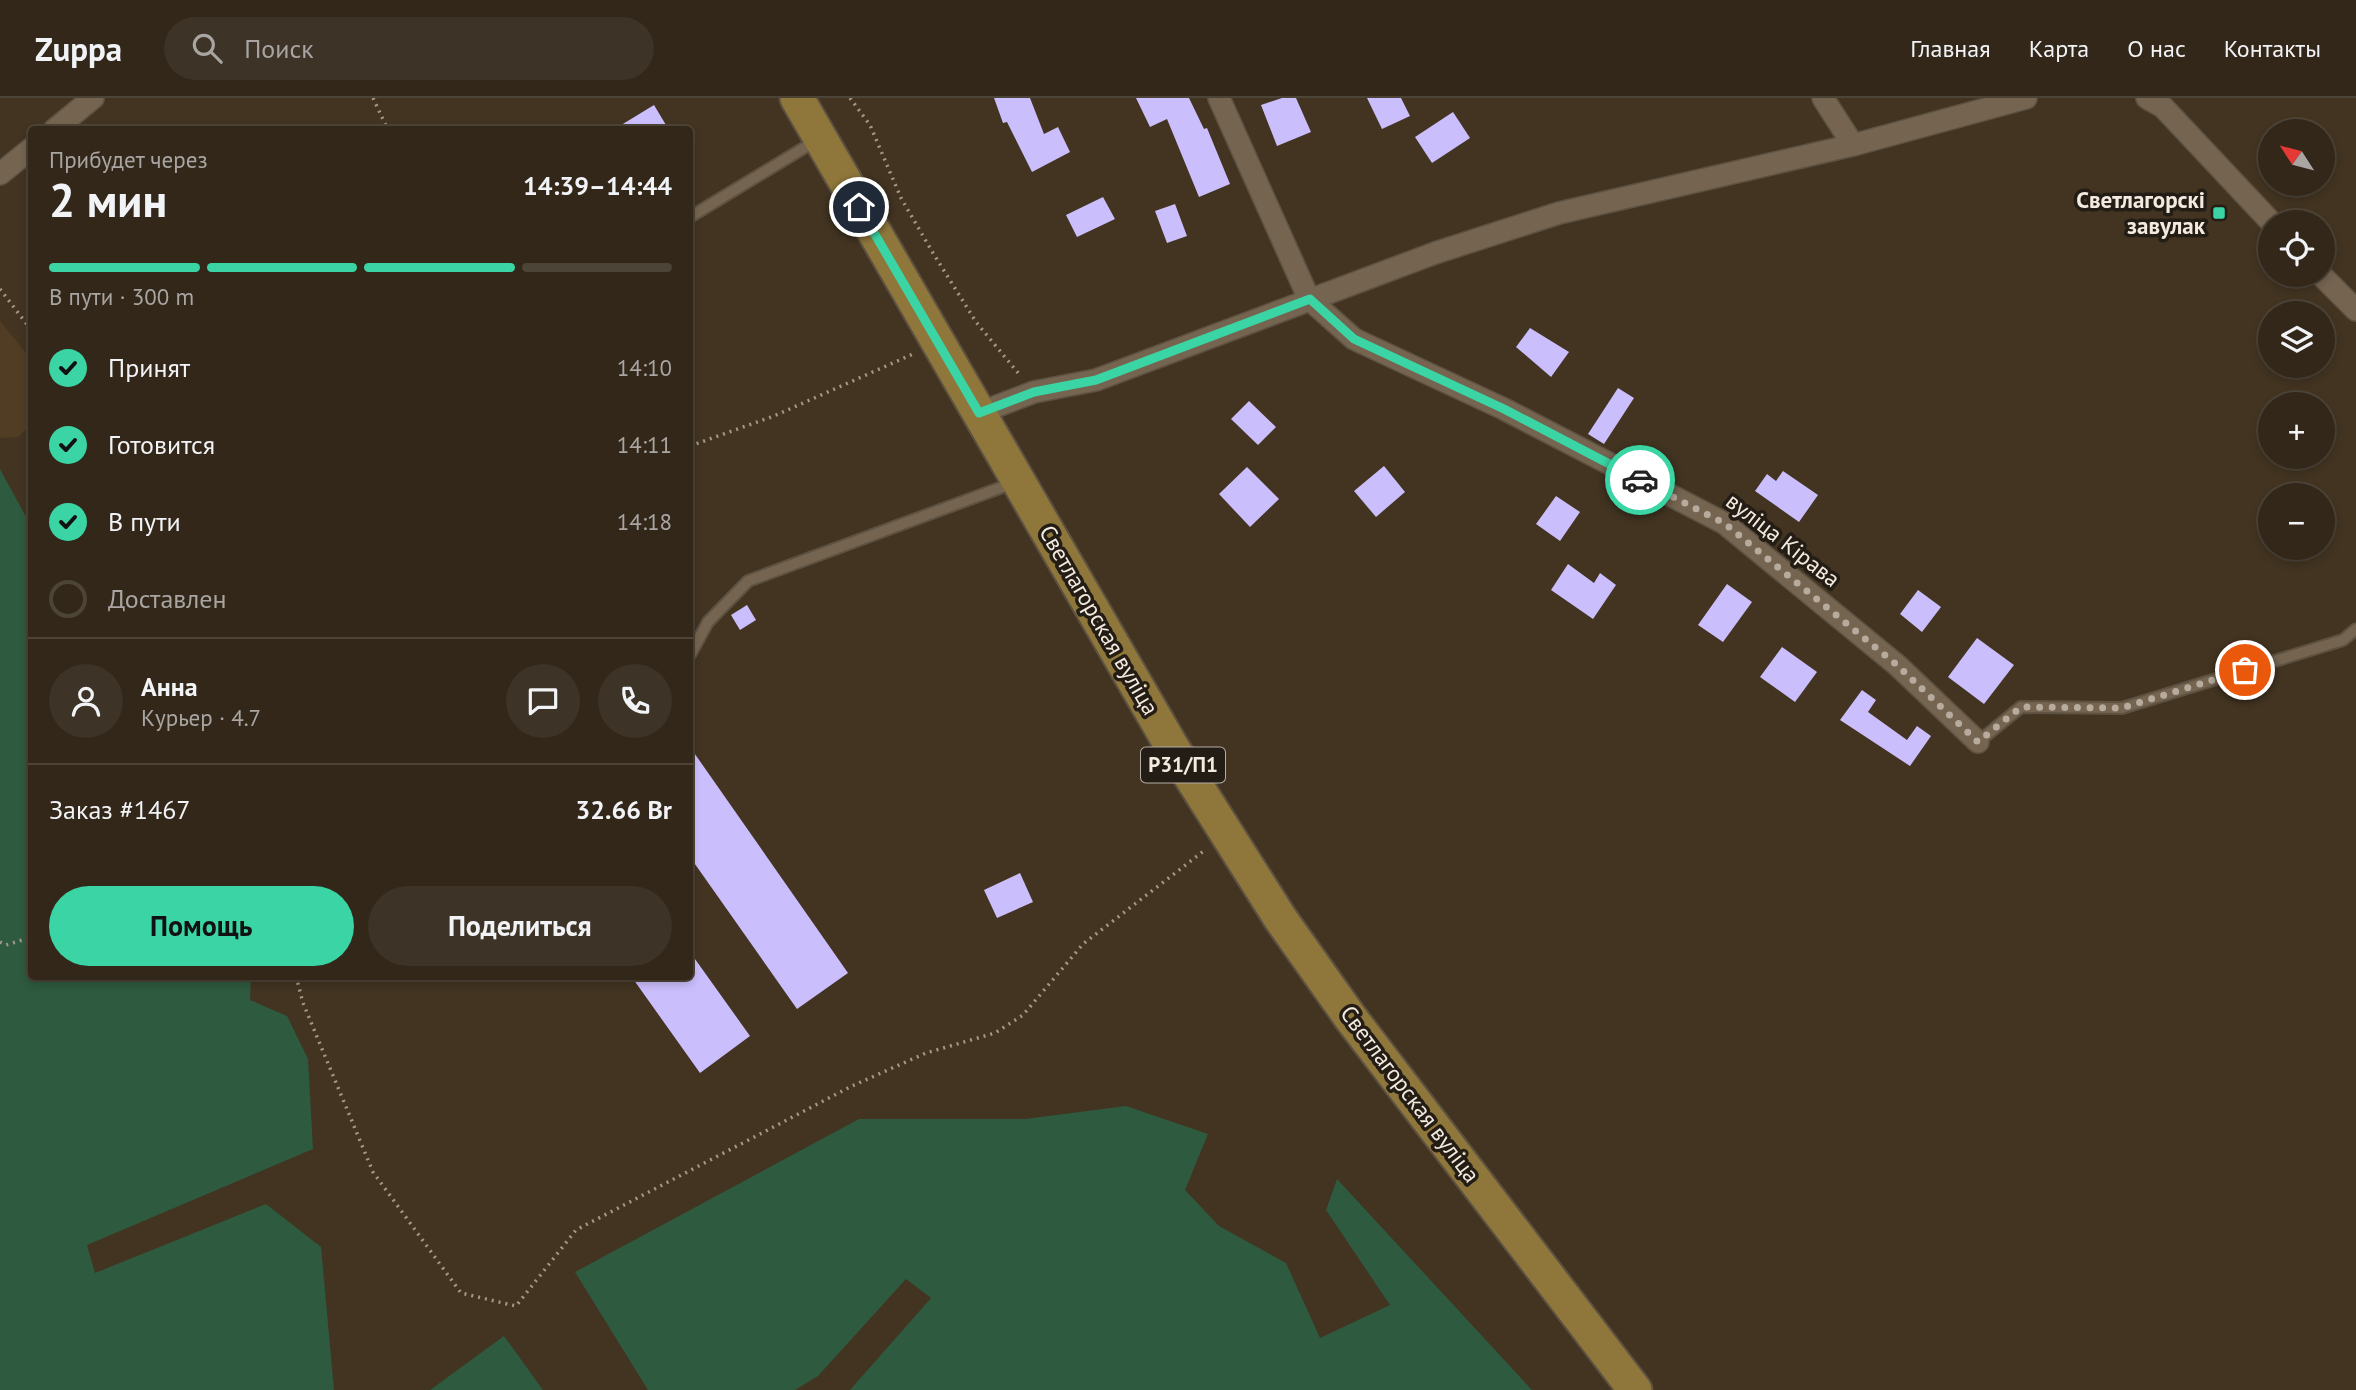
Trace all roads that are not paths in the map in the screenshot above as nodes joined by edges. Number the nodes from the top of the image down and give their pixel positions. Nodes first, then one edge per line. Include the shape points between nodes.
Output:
1 (93, 98) edge
2 (797, 98) edge
3 (1219, 98) edge
4 (1823, 98) edge
5 (2026, 98) edge
6 (2147, 98) edge
7 (59, 126) edge
8 (820, 138) junction
9 (1853, 145) junction
10 (28, 151) edge
11 (0, 174) edge
12 (2260, 210) edge
13 (693, 215) edge
14 (2333, 287) edge
15 (1310, 299) junction
16 (2356, 310) edge
17 (979, 413) junction
18 (1018, 481) junction
19 (2356, 629) edge
20 (693, 650) edge
21 (1978, 742) joint
22 (1635, 1390) edge

1 - 7 street
2 - 8 main road, Светлагорская вуліца / Р31/П1
3 - 15 street
4 - 9 street
5 - 9 street
6 - 12 street via 2163,107
8 - 13 lane
8 - 17 main road, Светлагорская вуліца / Р31/П1
9 - 15 street via 1559,213
10 - 11 street
14 - 16 street
15 - 17 street via 1096,380 1034,392
15 - 21 street, вуліца Кірава via 1354,339 1504,409 1724,523 1897,665
17 - 18 main road, Светлагорская вуліца / Р31/П1
18 - 20 lane via 748,581 708,622
18 - 22 main road, Светлагорская вуліца / Р31/П1 via 1226,835 1350,1017
19 - 21 lane via 2343,640 2122,708 2021,707

